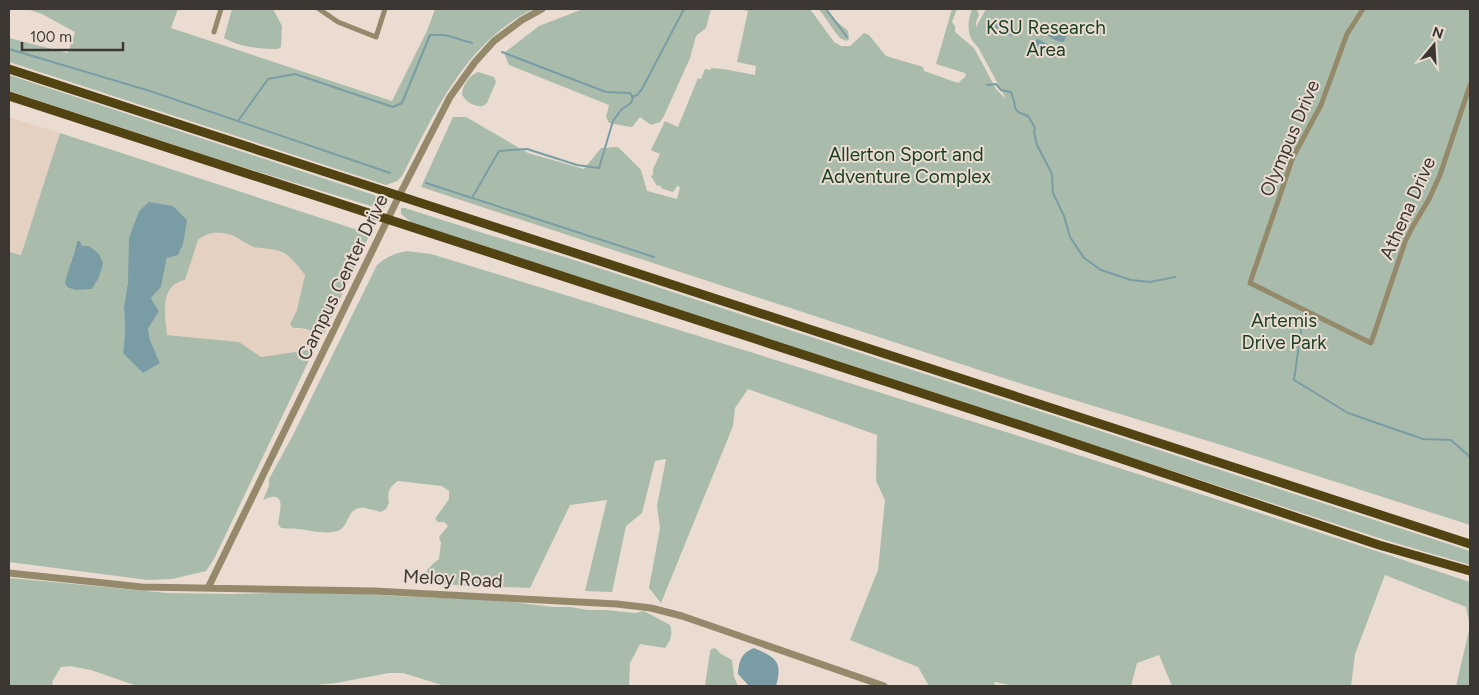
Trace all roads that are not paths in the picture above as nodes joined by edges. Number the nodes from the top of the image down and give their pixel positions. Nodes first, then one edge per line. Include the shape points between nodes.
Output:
1 (221, 9) edge
2 (319, 9) edge
3 (385, 9) edge
4 (542, 9) edge
5 (1363, 9) edge
6 (214, 32) dead end
7 (9, 69) edge
8 (1470, 85) edge
9 (9, 96) edge
10 (399, 196) junction
11 (388, 220) junction
12 (1371, 343) joint
13 (1470, 544) edge
14 (1470, 571) edge
15 (9, 573) edge
16 (208, 588) junction
17 (884, 686) edge

1 - 6 street
2 - 3 street via 343,25 376,37
4 - 10 street, Campus Center Drive via 494,41 474,62 439,116
5 - 12 street, Olympus Drive via 1347,34 1321,105 1293,157 1250,283
7 - 10 main road
8 - 12 street, Athena Drive via 1440,175 1405,242
9 - 11 main road
10 - 11 street, Campus Center Drive
10 - 13 main road
11 - 14 main road via 1380,545
11 - 16 street, Campus Center Drive
15 - 16 street, Meloy Road via 142,587
16 - 17 street, Meloy Road via 436,593 651,608

